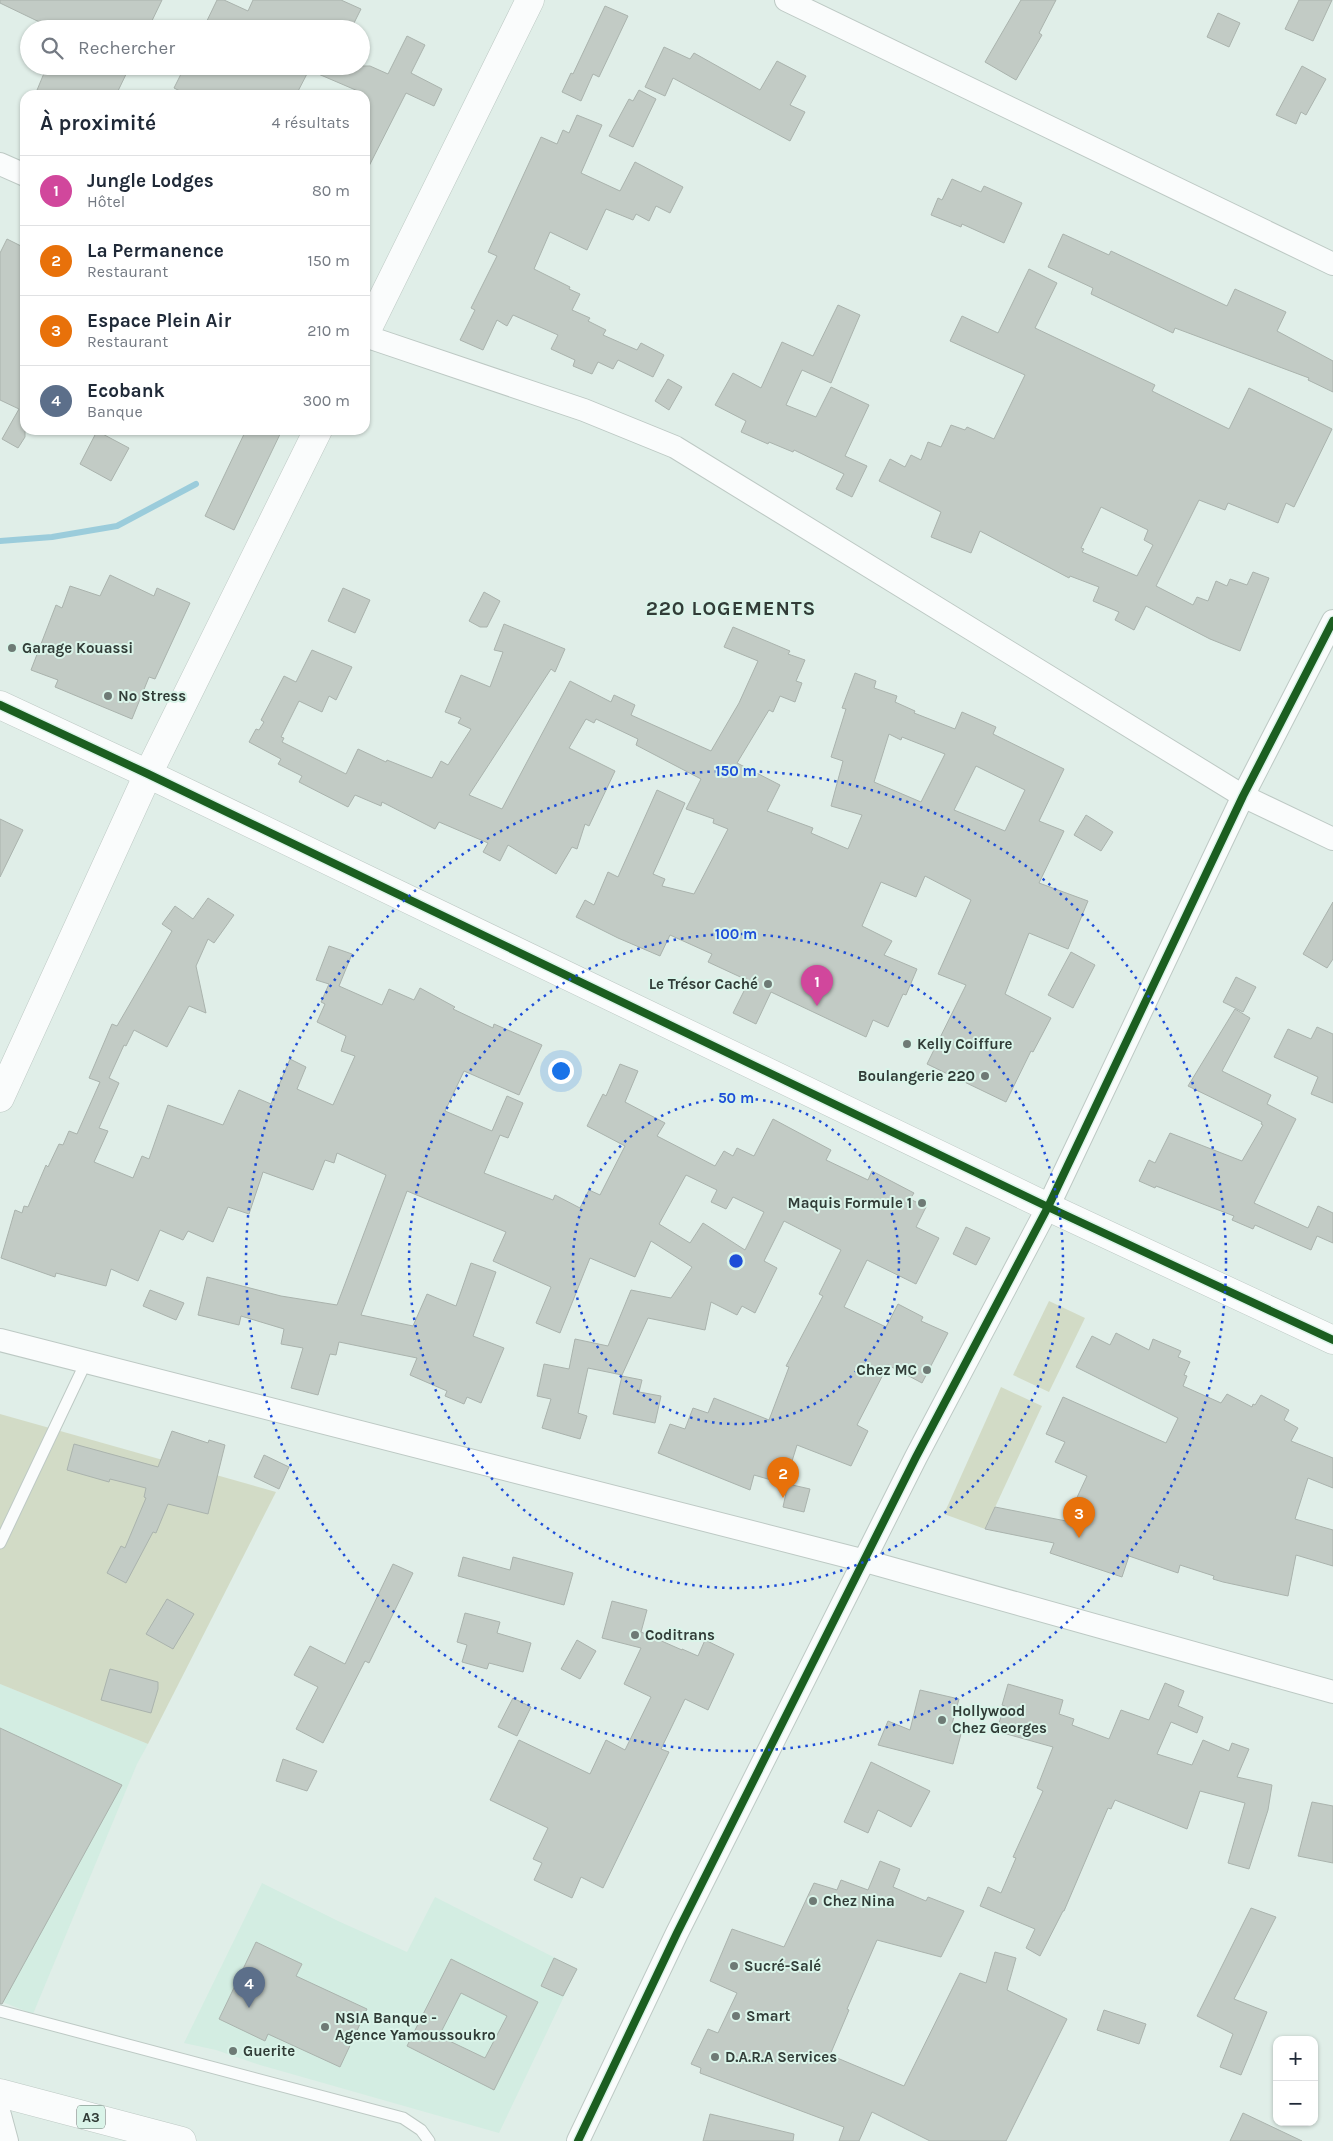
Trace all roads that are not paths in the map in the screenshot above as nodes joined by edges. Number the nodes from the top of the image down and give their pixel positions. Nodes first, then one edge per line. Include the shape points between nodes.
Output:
1 (530, 0) edge
2 (786, 0) edge
3 (0, 164) edge
4 (20, 174) edge
5 (1331, 257) edge
6 (370, 325) edge
7 (370, 337) edge
8 (316, 435) edge
9 (1333, 621) edge
10 (0, 705) edge
11 (148, 774) junction
12 (1243, 796) junction
13 (1333, 839) edge
14 (0, 1098) edge
15 (1048, 1207) junction
16 (0, 1340) edge
17 (1333, 1340) edge
18 (86, 1362) junction
19 (0, 1543) edge
20 (865, 1562) junction
21 (1333, 1692) edge
22 (0, 2011) edge
23 (0, 2093) edge
24 (0, 2115) edge
25 (7, 2141) edge
26 (182, 2141) edge
27 (428, 2141) edge
28 (578, 2141) edge

1 - 6 main road
2 - 5 street
3 - 4 street
7 - 12 street via 584,410 675,447
8 - 11 main road
9 - 12 street
10 - 11 main road
11 - 14 main road
11 - 15 main road
12 - 13 street
12 - 15 street
15 - 17 main road
15 - 20 street
16 - 18 street
18 - 19 lane
18 - 20 street
20 - 21 street
20 - 28 street via 677,1933
22 - 27 lane via 402,2118 421,2130
23 - 26 main road, A3
24 - 25 street

